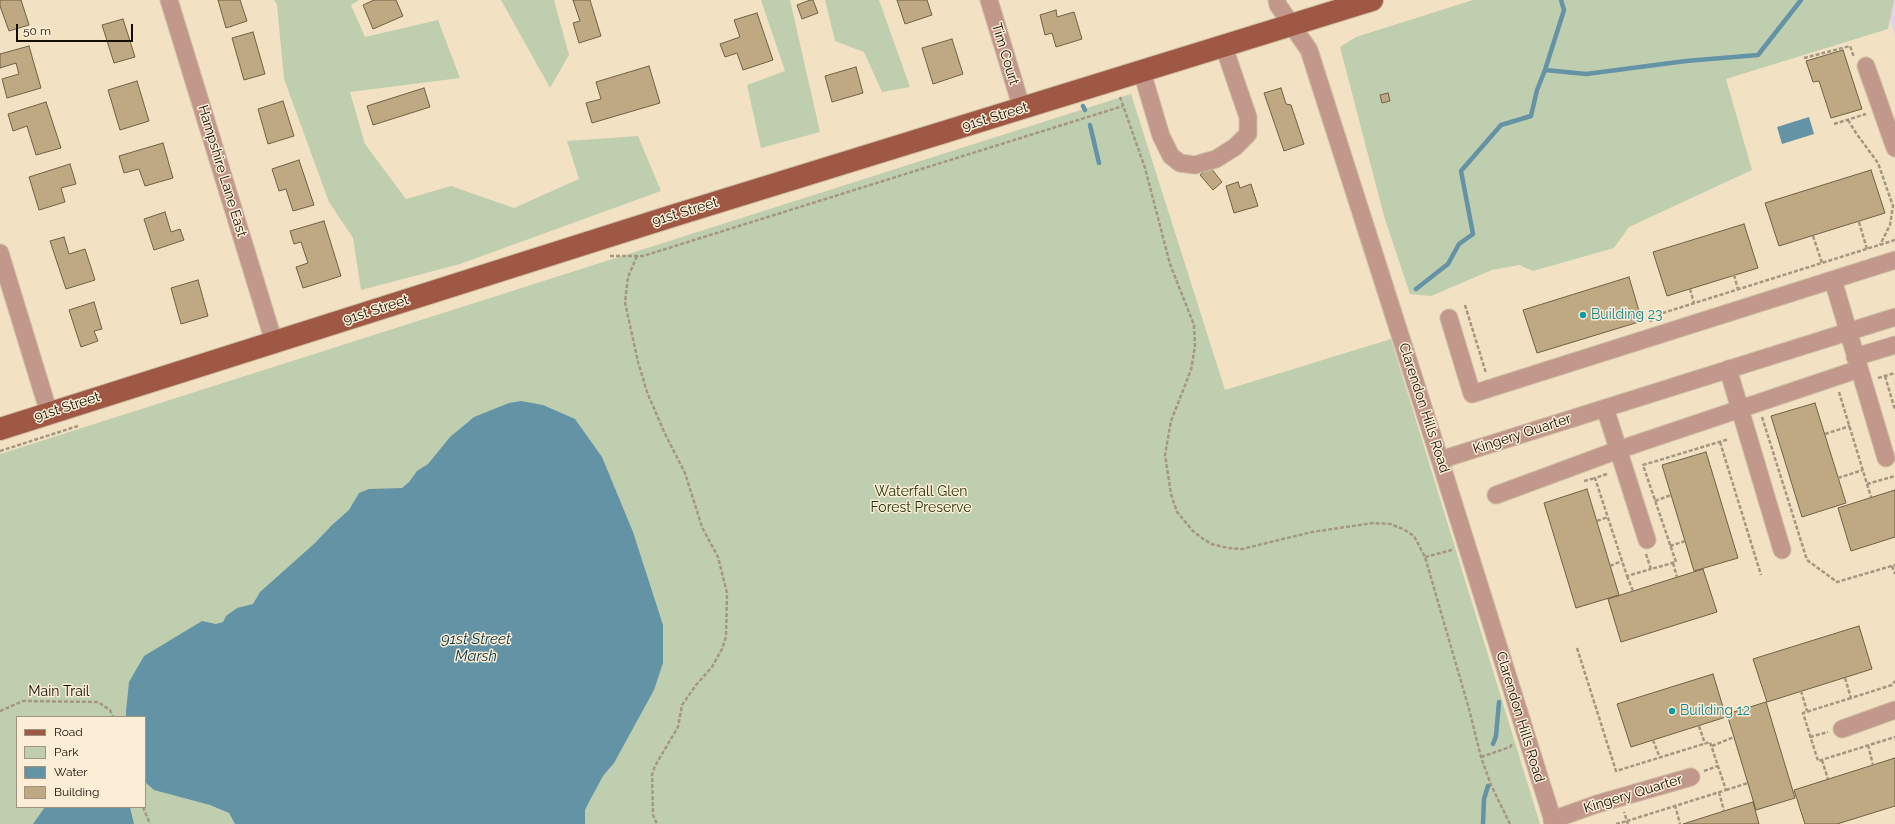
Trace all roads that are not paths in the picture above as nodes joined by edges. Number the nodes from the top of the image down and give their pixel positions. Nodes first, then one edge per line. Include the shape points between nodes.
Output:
1 (169, 0) edge
2 (989, 0) edge
3 (1277, 0) edge
4 (1372, 0) edge
5 (1294, 25) junction
6 (1224, 47) junction
7 (1861, 63) road end
8 (1142, 72) junction
9 (1022, 109) junction
10 (1895, 148) edge
11 (0, 252) edge
12 (1895, 260) edge
13 (1833, 280) junction
14 (1895, 317) edge
15 (1449, 318) dead end
16 (1848, 332) junction
17 (274, 342) junction
18 (1895, 345) edge
19 (1857, 363) junction
20 (1728, 370) junction
21 (1605, 408) junction
22 (1740, 409) junction
23 (50, 413) junction
24 (0, 429) edge
25 (1618, 450) junction
26 (1886, 458) dead end
27 (1440, 460) junction
28 (1496, 495) dead end
29 (1646, 545) road end
30 (1782, 550) dead end
31 (1895, 710) edge
32 (1842, 728) dead end
33 (1695, 774) road end
34 (1553, 822) edge

1 - 17 street, Hampshire Lane East
2 - 9 street, Tim Court
3 - 5 street, Clarendon Hills Road
4 - 5 main road, 91st Street
5 - 6 main road, 91st Street
5 - 27 street, Clarendon Hills Road via 1309,50
6 - 8 main road, 91st Street
6 - 8 street via 1248,117 1248,134 1236,147 1216,159 1195,165 1180,163 1171,156 1161,136
7 - 10 street
8 - 9 main road, 91st Street
9 - 17 main road, 91st Street
11 - 23 street
12 - 13 street
13 - 15 street via 1472,394
13 - 16 street
14 - 16 street, Kingery Quarter
16 - 19 street
16 - 20 street, Kingery Quarter
17 - 23 main road, 91st Street
18 - 19 street
19 - 22 street
19 - 26 street
20 - 21 street, Kingery Quarter
20 - 22 street
21 - 25 street
21 - 27 street, Kingery Quarter
22 - 25 street
22 - 30 street
23 - 24 main road, 91st Street
25 - 28 street
25 - 29 street
27 - 34 street, Clarendon Hills Road
31 - 32 street
33 - 34 street, Kingery Quarter via 1597,804

